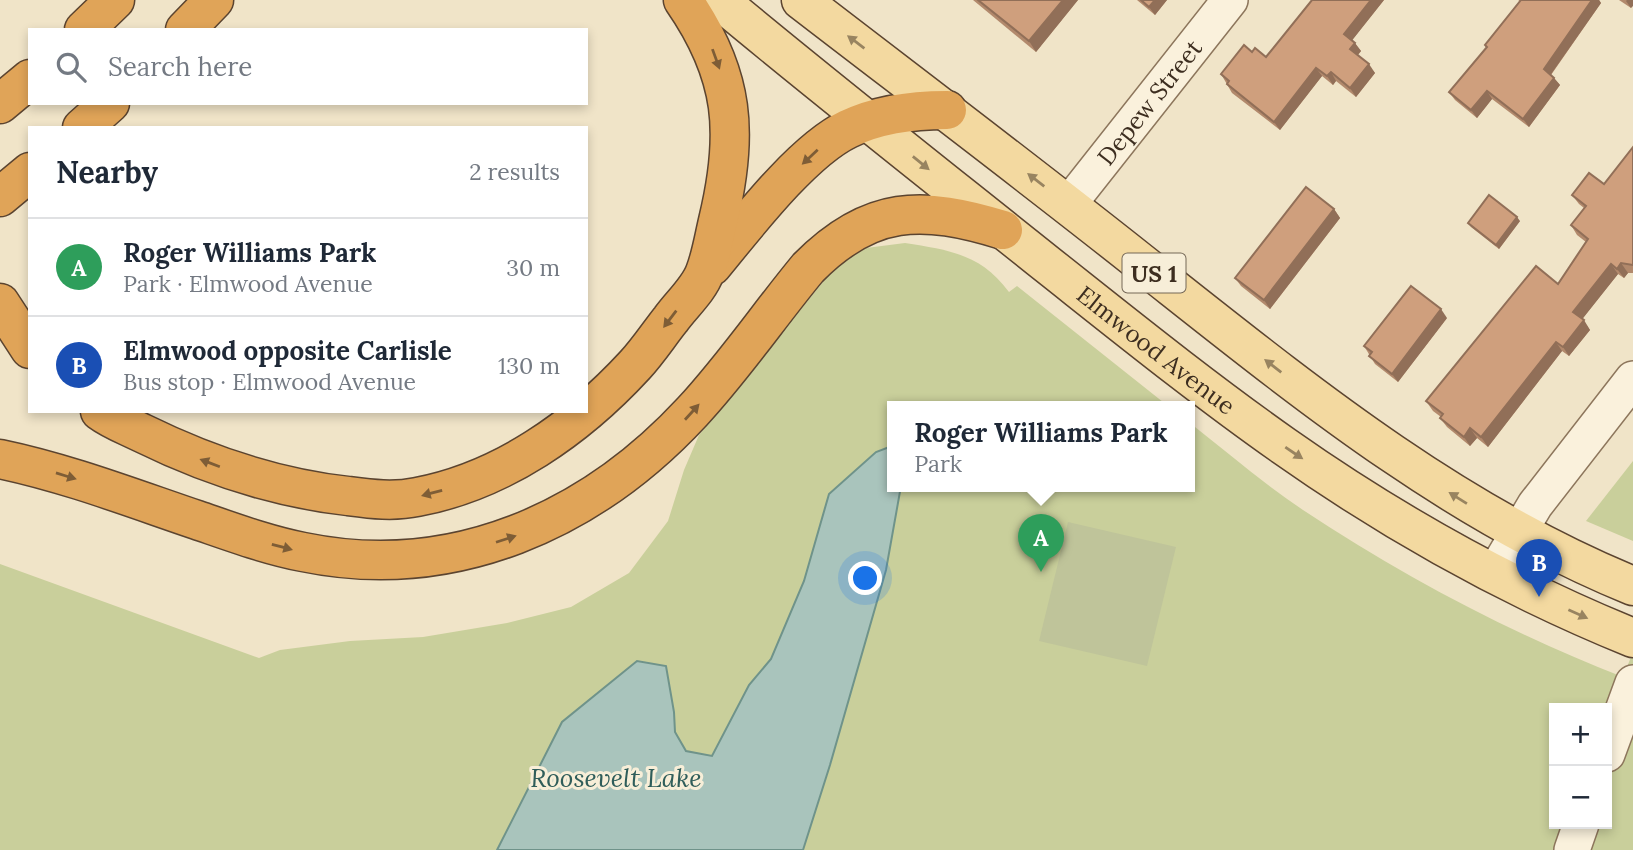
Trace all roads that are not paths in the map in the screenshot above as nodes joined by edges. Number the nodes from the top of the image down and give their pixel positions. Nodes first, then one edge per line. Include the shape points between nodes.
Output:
1 (115, 0) edge
2 (214, 0) edge
3 (683, 0) edge
4 (719, 0) edge
5 (801, 0) edge
6 (1230, 0) edge
7 (87, 28) edge
8 (187, 28) edge
9 (28, 81) edge
10 (0, 104) edge
11 (108, 105) edge
12 (947, 110) junction
13 (867, 121) junction
14 (84, 126) edge
15 (28, 174) edge
16 (0, 197) edge
17 (1068, 205) junction
18 (1003, 230) junction
19 (705, 274) junction
20 (0, 303) edge
21 (28, 346) edge
22 (1633, 379) edge
23 (588, 410) edge
24 (104, 413) edge
25 (585, 413) edge
26 (0, 459) edge
27 (1517, 533) junction
28 (1494, 574) junction
29 (1633, 586) edge
30 (1633, 638) edge
31 (1633, 683) edge
32 (1612, 740) edge
33 (1579, 829) edge
34 (1572, 850) edge

1 - 7 highway
2 - 8 highway
3 -> 19 highway via 713,51 730,115 727,185
4 - 13 main road, Elmwood Avenue / US 1
12 -> 5 main road, US 1
6 - 17 street, Depew Street
9 - 10 highway
11 - 14 highway
12 - 13 highway
17 -> 12 main road, US 1
13 -> 18 main road, Elmwood Avenue / US 1
13 -> 19 highway via 814,153
15 - 16 highway
27 -> 17 main road, US 1 via 1367,438
26 -> 18 highway via 302,552 372,561 445,555 518,535 552,520 643,460 693,411 808,268 849,233 896,215 918,213
18 -> 28 main road, Elmwood Avenue / US 1 via 1286,447
19 -> 23 highway via 637,363
20 - 21 highway
22 - 27 street
25 -> 24 highway via 505,468 416,498 385,501 287,487 227,469 174,449
27 - 28 street
27 - 29 main road, US 1
28 -> 30 main road, Elmwood Avenue / US 1
31 - 32 street
33 - 34 street

